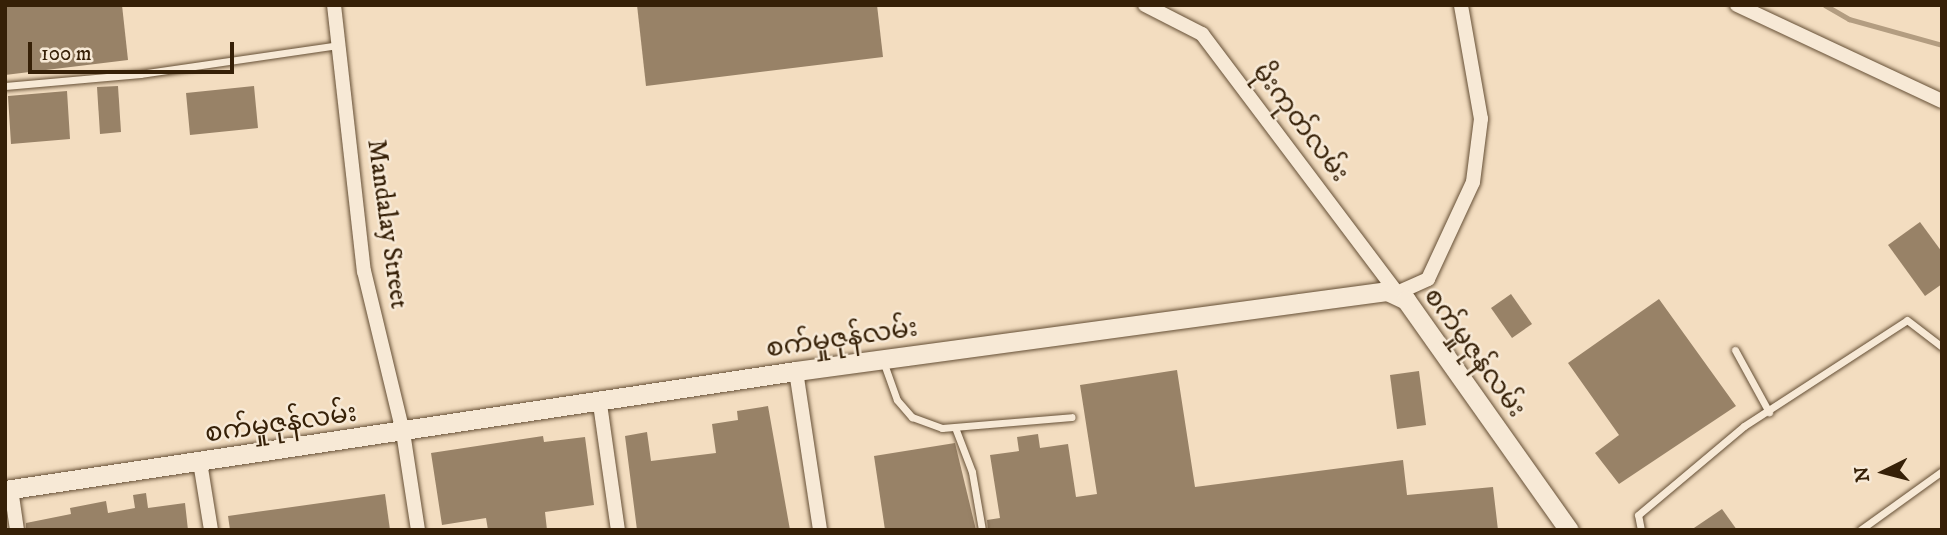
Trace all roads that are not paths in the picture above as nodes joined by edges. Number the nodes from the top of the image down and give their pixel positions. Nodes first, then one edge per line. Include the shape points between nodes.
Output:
1 (334, 5) edge
2 (1145, 5) edge
3 (1461, 5) edge
4 (1737, 5) edge
5 (339, 45) junction
6 (5, 86) edge
7 (1942, 101) edge
8 (1397, 292) junction
9 (1942, 348) edge
10 (1735, 350) dead end
11 (883, 359) junction
12 (796, 371) junction
13 (600, 404) junction
14 (1769, 412) junction
15 (1072, 416) dead end
16 (956, 430) junction
17 (403, 432) junction
18 (200, 462) junction
19 (1942, 471) edge
20 (8, 489) edge
21 (17, 530) edge
22 (211, 530) edge
23 (418, 530) edge
24 (618, 530) edge
25 (820, 530) edge
26 (982, 530) edge
27 (1569, 530) edge
28 (1641, 530) edge
29 (1860, 530) edge

1 - 5 street, Mandalay Street
2 - 8 street, မိုးကုတ်လမ်း via 1202,34
3 - 8 street via 1480,119 1473,182 1428,279
4 - 7 street
5 - 6 lane via 140,74
5 - 17 street, Mandalay Street via 364,271
8 - 11 street, စက်မှုဇုန်လမ်း
8 - 27 street, စက်မှုဇုန်လမ်း
9 - 14 lane via 1907,320
10 - 14 lane
11 - 12 street, စက်မှုဇုန်လမ်း
11 - 16 lane via 897,400 912,417
12 - 13 street, စက်မှုဇုန်လမ်း
12 - 25 street
13 - 17 street, စက်မှုဇုန်လမ်း
13 - 24 street
14 - 28 lane via 1744,426 1638,515
15 - 16 lane
16 - 26 lane via 972,472
17 - 18 street, စက်မှုဇုန်လမ်း
17 - 23 street, Mandalay Street
18 - 20 street, စက်မှုဇုန်လမ်း
18 - 22 street
19 - 29 lane
20 - 21 street

